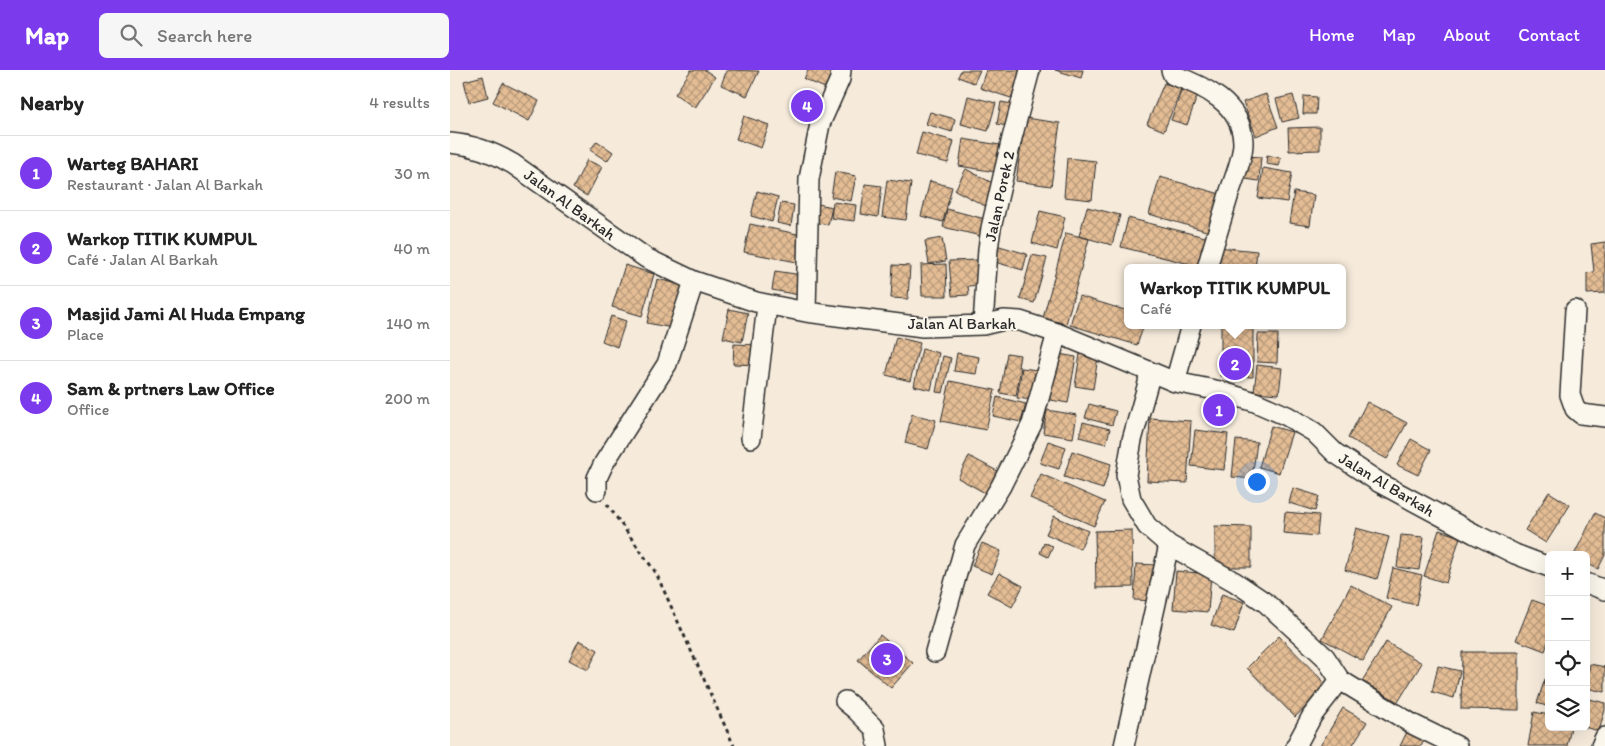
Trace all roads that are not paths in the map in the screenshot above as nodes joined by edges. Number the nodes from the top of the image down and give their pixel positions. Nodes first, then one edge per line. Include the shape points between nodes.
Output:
1 (841, 70) edge
2 (1030, 70) edge
3 (1170, 70) edge
4 (450, 143) edge
5 (1208, 264) edge
6 (694, 281) junction
7 (767, 306) junction
8 (1575, 310) dead end
9 (806, 312) junction
10 (982, 325) junction
11 (1190, 329) edge
12 (1057, 333) junction
13 (1150, 372) junction
14 (1175, 382) junction
15 (1605, 417) edge
16 (751, 438) dead end
17 (597, 490) road end
18 (1169, 546) junction
19 (1545, 565) edge
20 (1590, 584) edge
21 (1605, 590) edge
22 (935, 652) dead end
23 (1340, 680) junction
24 (845, 701) dead end
25 (1605, 737) edge
26 (878, 746) edge
27 (1124, 746) edge
28 (1296, 746) edge
29 (1456, 746) edge
30 (1601, 746) edge

1 - 9 street via 820,124 809,179
2 - 10 street, Jalan Porek 2 via 991,228
3 - 5 street via 1173,75 1221,99 1240,125 1243,143 1238,165
4 - 6 street, Jalan Al Barkah via 493,152 646,258
6 - 7 street, Jalan Al Barkah
6 - 17 street via 667,364 604,463 596,478
7 - 9 street, Jalan Al Barkah
7 - 16 street
8 - 15 street via 1570,396 1575,409 1581,414
9 - 10 street, Jalan Al Barkah via 922,326
10 - 12 street, Jalan Al Barkah via 1004,320 1020,321
11 - 14 street
12 - 13 street, Jalan Al Barkah
12 - 22 street via 1032,424 1001,486 965,545
13 - 14 street, Jalan Al Barkah
13 - 18 street via 1126,475 1131,499 1147,526
14 - 19 street, Jalan Al Barkah via 1220,391 1287,416 1314,432 1335,453 1380,483 1515,554
18 - 23 street via 1266,603 1325,657
18 - 27 street
20 - 21 street
23 - 28 street via 1312,716
23 - 29 street via 1407,721
24 - 26 street via 874,730
25 - 30 street

